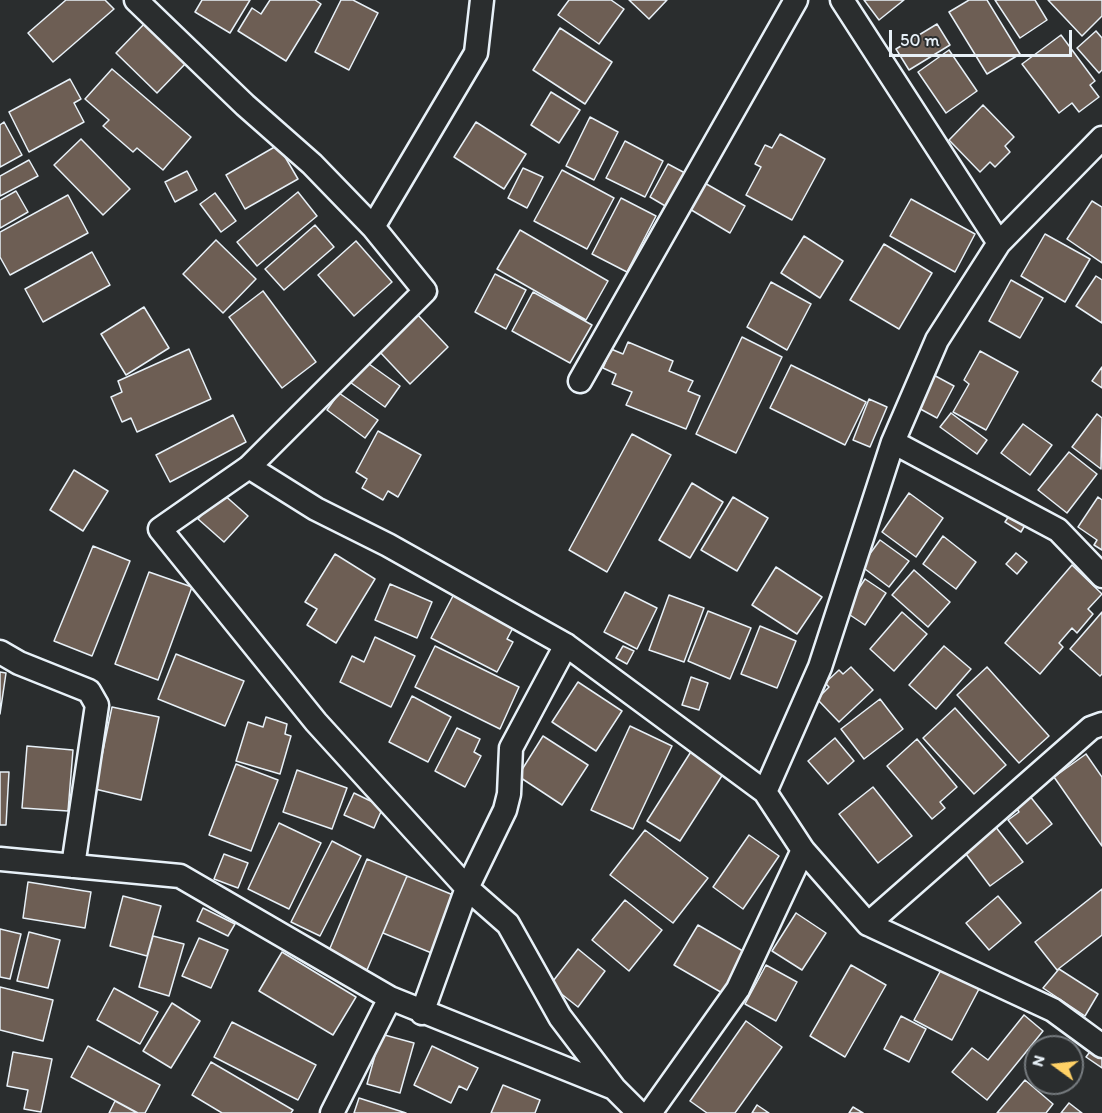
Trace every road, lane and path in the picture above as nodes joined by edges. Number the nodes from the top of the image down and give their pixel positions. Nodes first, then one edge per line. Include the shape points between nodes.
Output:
1 (136, 0) edge
2 (482, 0) edge
3 (796, 0) edge
4 (842, 0) edge
5 (1102, 138) edge
6 (373, 227) junction
7 (999, 243) junction
8 (580, 381) dead end
9 (893, 442) junction
10 (249, 467) junction
11 (1102, 576) edge
12 (566, 645) junction
13 (0, 652) edge
14 (1102, 724) edge
15 (765, 792) junction
16 (804, 850) junction
17 (0, 859) edge
18 (73, 866) junction
19 (467, 888) junction
20 (868, 924) junction
21 (390, 998) junction
22 (422, 1013) junction
23 (1102, 1046) edge
24 (614, 1088) junction
25 (332, 1113) edge
26 (639, 1113) edge
27 (650, 1113) edge

1 - 6 street via 312,164
2 - 6 street via 476,52
3 - 8 street
4 - 7 street
5 - 7 street
6 - 10 street via 425,291
7 - 9 street via 937,340
9 - 11 street via 1058,530
9 - 15 street via 820,667
10 - 12 street via 316,509
10 - 19 street via 160,529 316,722
12 - 15 street
12 - 19 street via 511,747 505,810
13 - 18 street via 89,691 97,705
14 - 20 street via 1091,728
15 - 16 street
16 - 20 street
16 - 27 street via 738,989
17 - 18 street
18 - 21 street via 180,876
19 - 22 street
19 - 24 street via 508,924 560,1017
20 - 23 street via 1053,1010
21 - 22 street
21 - 25 street
22 - 24 street
24 - 26 street

